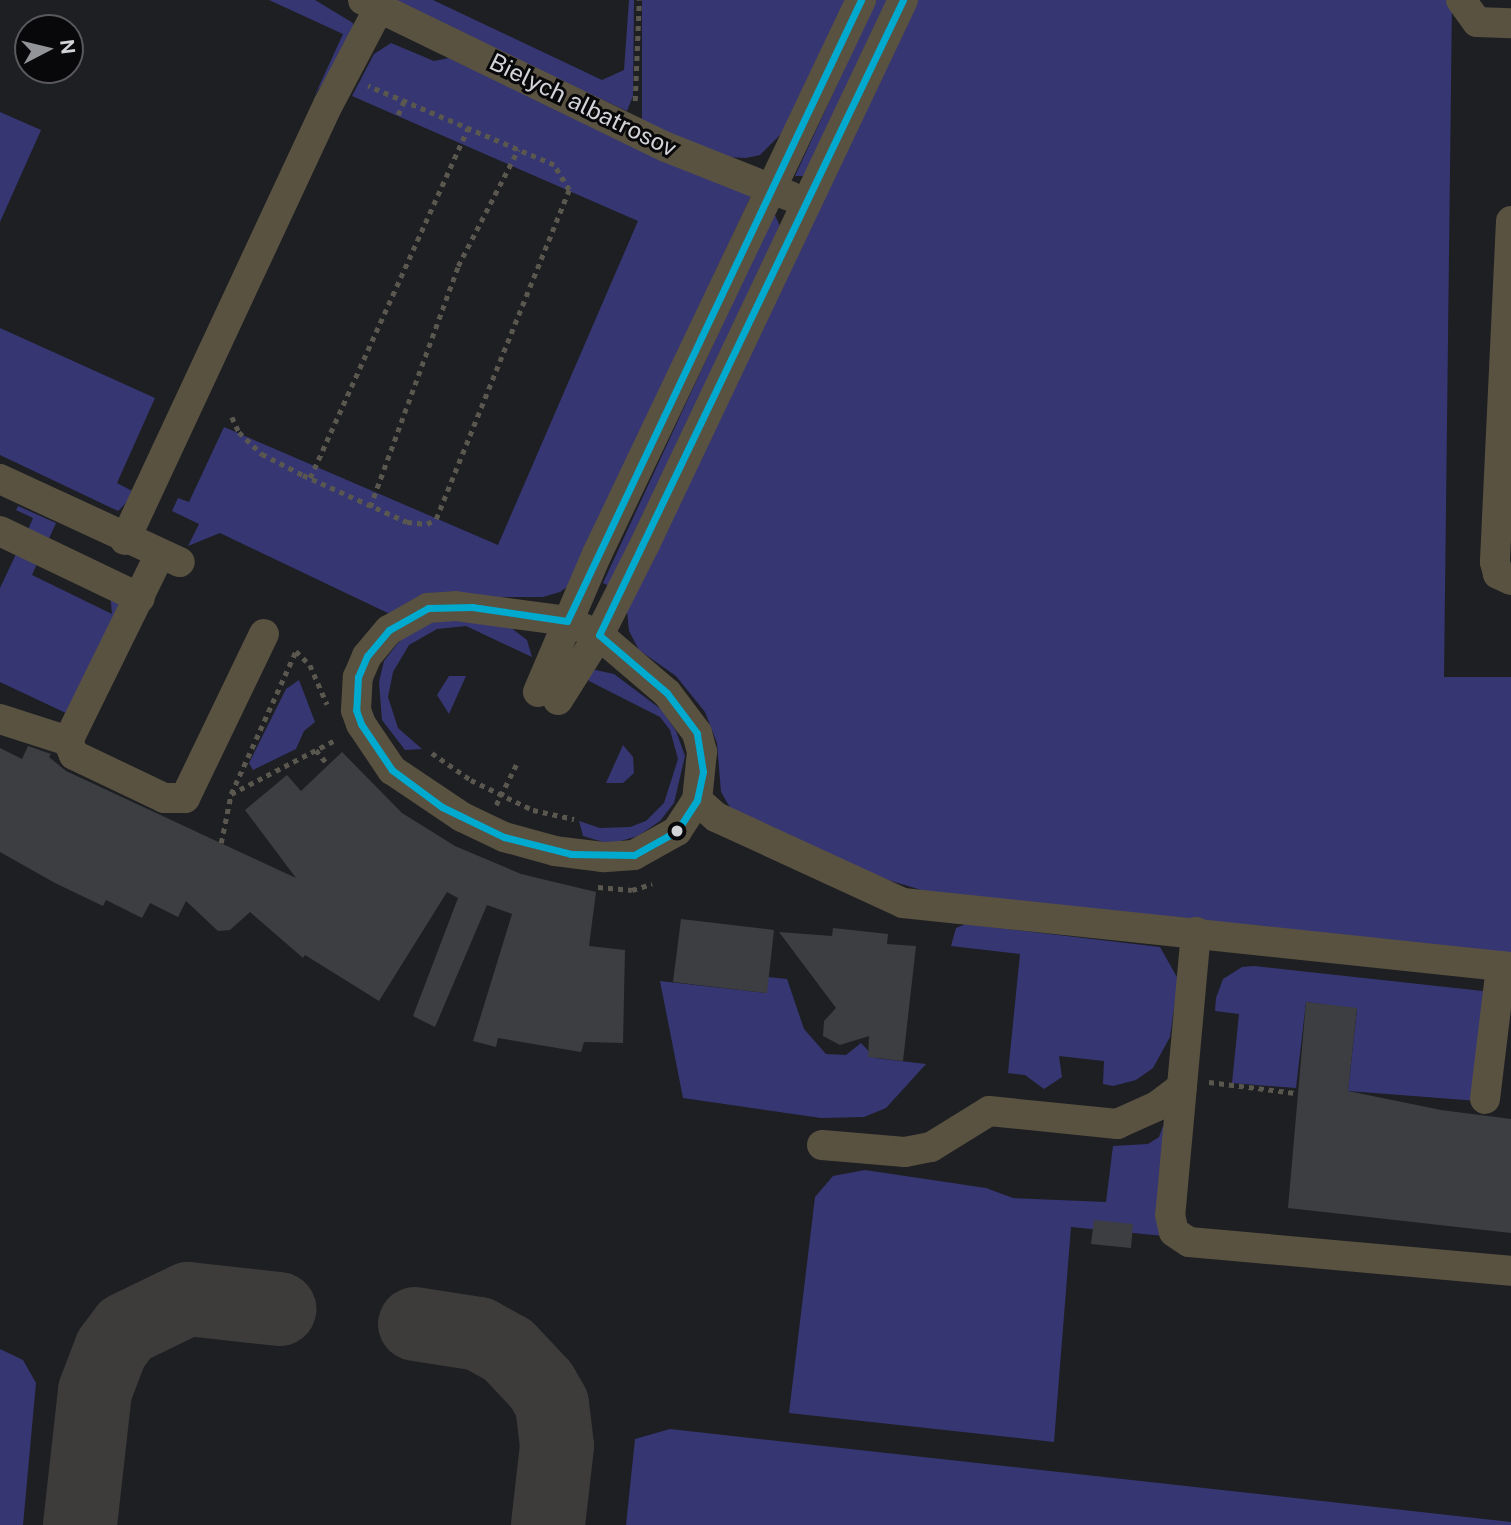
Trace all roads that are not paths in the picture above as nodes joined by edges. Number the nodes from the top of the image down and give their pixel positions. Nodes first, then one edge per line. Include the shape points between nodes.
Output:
1 (861, 0) edge
2 (903, 0) edge
3 (1461, 0) edge
4 (371, 4) edge
5 (1511, 23) edge
6 (771, 187) junction
7 (806, 203) junction
8 (1511, 220) edge
9 (0, 478) edge
10 (0, 531) edge
11 (125, 540) junction
12 (1511, 580) edge
13 (140, 598) junction
14 (567, 621) junction
15 (264, 634) dead end
16 (599, 635) junction
17 (0, 719) edge
18 (68, 741) junction
19 (697, 800) junction
20 (1196, 932) junction
21 (1506, 967) edge
22 (1182, 1082) junction
23 (1485, 1099) dead end
24 (821, 1145) dead end
25 (1511, 1272) edge

1 - 6 street
2 - 7 street
3 - 5 street via 1477,22
4 - 6 street, Bielych albatrosov via 630,129 730,174
4 - 11 street via 344,75
6 - 7 street, Bielych albatrosov
6 - 14 street
7 - 16 street
8 - 12 street via 1495,562 1498,574
9 - 11 street
10 - 13 street
11 - 13 street via 170,558
13 - 18 street
14 - 16 street
14 - 16 street via 548,696
14 - 19 street via 440,606 389,630 367,656 358,677 356,710 383,760 422,794 504,837 571,854 634,855 677,831
15 - 18 street via 185,798 164,798 77,757
16 - 19 street via 667,693 697,733 703,772
17 - 18 street
19 - 20 street via 716,817 903,903
20 - 21 street
20 - 22 street
21 - 23 street
22 - 24 street via 1157,1106 1117,1124 989,1111 931,1147 905,1152
22 - 25 street via 1170,1215 1180,1238

